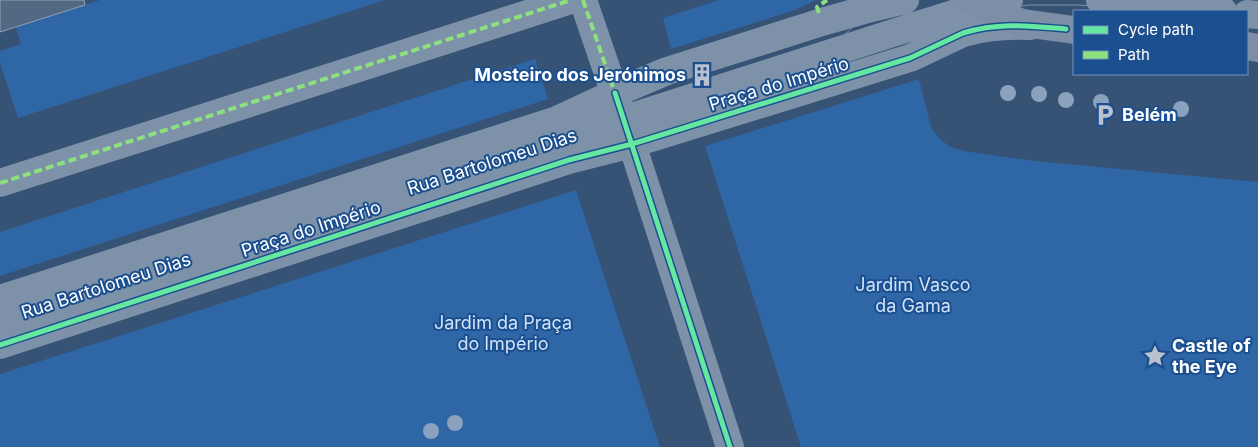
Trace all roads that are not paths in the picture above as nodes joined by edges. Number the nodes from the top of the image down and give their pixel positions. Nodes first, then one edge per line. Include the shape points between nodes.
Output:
1 (571, 0) edge
2 (583, 0) edge
3 (904, 0) edge
4 (1009, 0) edge
5 (1107, 1) edge
6 (867, 3) edge
7 (964, 3) edge
8 (1211, 10) edge
9 (1070, 29) edge
10 (845, 48) junction
11 (933, 48) junction
12 (615, 93) junction
13 (628, 131) junction
14 (0, 183) edge
15 (0, 299) edge
16 (0, 320) edge
17 (0, 345) edge
18 (730, 447) edge

1 - 14 street
2 - 12 street
3 - 6 street
4 - 7 street, Rua Bartolomeu Dias
5 - 8 street
6 - 10 street via 865,30
6 - 12 street, Praça do Império via 855,5 822,22 667,71
7 - 9 main road via 1023,23
7 - 10 street, Rua Bartolomeu Dias via 898,32
7 - 11 street via 949,32
9 - 11 street, Praça do Império via 1009,25 982,28
10 - 13 street, Rua Bartolomeu Dias
11 - 13 street, Praça do Império via 901,61
12 - 13 street
12 - 15 street, Praça do Império via 557,120
13 - 16 street, Rua Bartolomeu Dias
13 - 17 street, Praça do Império via 569,160
13 - 18 street

